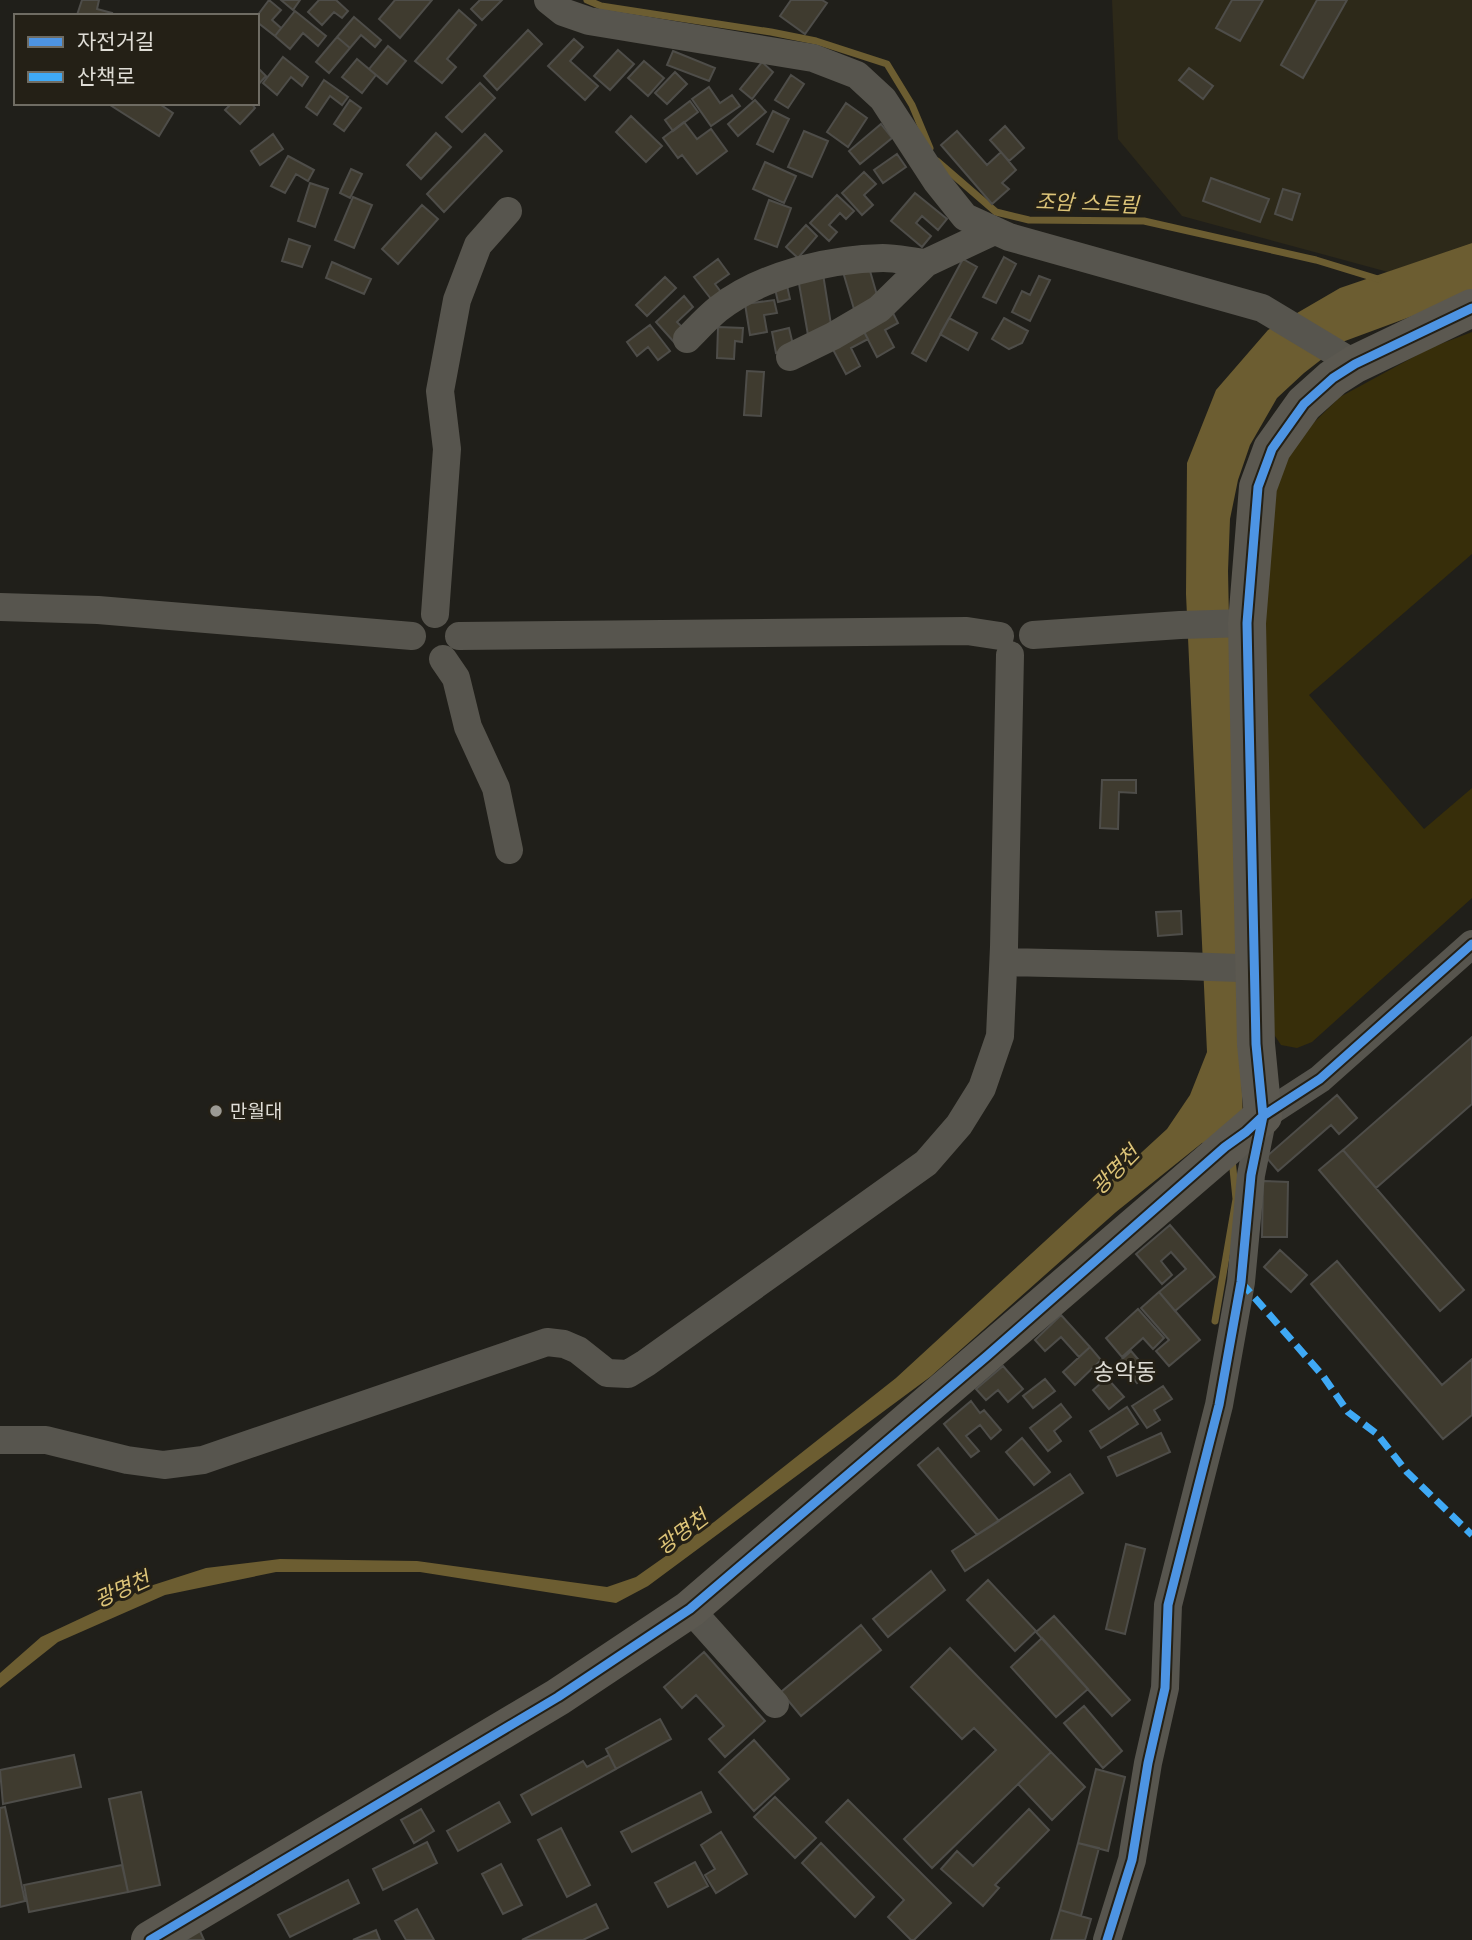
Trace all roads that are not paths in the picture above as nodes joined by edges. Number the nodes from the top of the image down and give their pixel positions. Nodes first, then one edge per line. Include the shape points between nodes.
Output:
1 (548, 0) edge
2 (508, 211) dead end
3 (994, 230) junction
4 (926, 263) junction
5 (1472, 308) edge
6 (687, 339) dead end
7 (790, 357) dead end
8 (1345, 358) junction
9 (0, 607) edge
10 (435, 614) junction
11 (1237, 623) junction
12 (412, 636) junction
13 (1005, 645) junction
14 (451, 648) junction
15 (509, 850) dead end
16 (1472, 944) edge
17 (1004, 962) junction
18 (1248, 970) junction
19 (1244, 1132) junction
20 (0, 1440) edge
21 (690, 1609) junction
22 (775, 1704) dead end
23 (150, 1940) edge
24 (1107, 1940) edge

1 - 3 street via 563,12 589,21 813,58 857,75 883,99 965,217
2 - 10 street via 478,245 457,300 440,391 446,449
3 - 4 street
3 - 8 street via 1262,308
4 - 6 street via 859,260 764,281 719,308
4 - 7 street via 879,309
5 - 8 street
8 - 11 street via 1272,449 1258,487
9 - 12 street via 98,610
10 - 12 street via 417,622
10 - 14 street via 455,622
11 - 13 street via 1033,635 1016,622 1009,624
11 - 18 street
12 - 14 street via 417,650 428,658
13 - 14 street via 967,631
13 - 17 street
14 - 15 street via 468,727 496,788
16 - 19 street via 1320,1079
17 - 18 street
17 - 20 street via 1000,1037 982,1088 926,1163 628,1374 607,1373 578,1350 548,1342 203,1460 164,1465 46,1440
18 - 19 street via 1256,1044
19 - 21 street
19 - 24 street via 1251,1175 1241,1282 1219,1405 1168,1605 1165,1688 1132,1860
21 - 22 street
21 - 23 street via 558,1697

